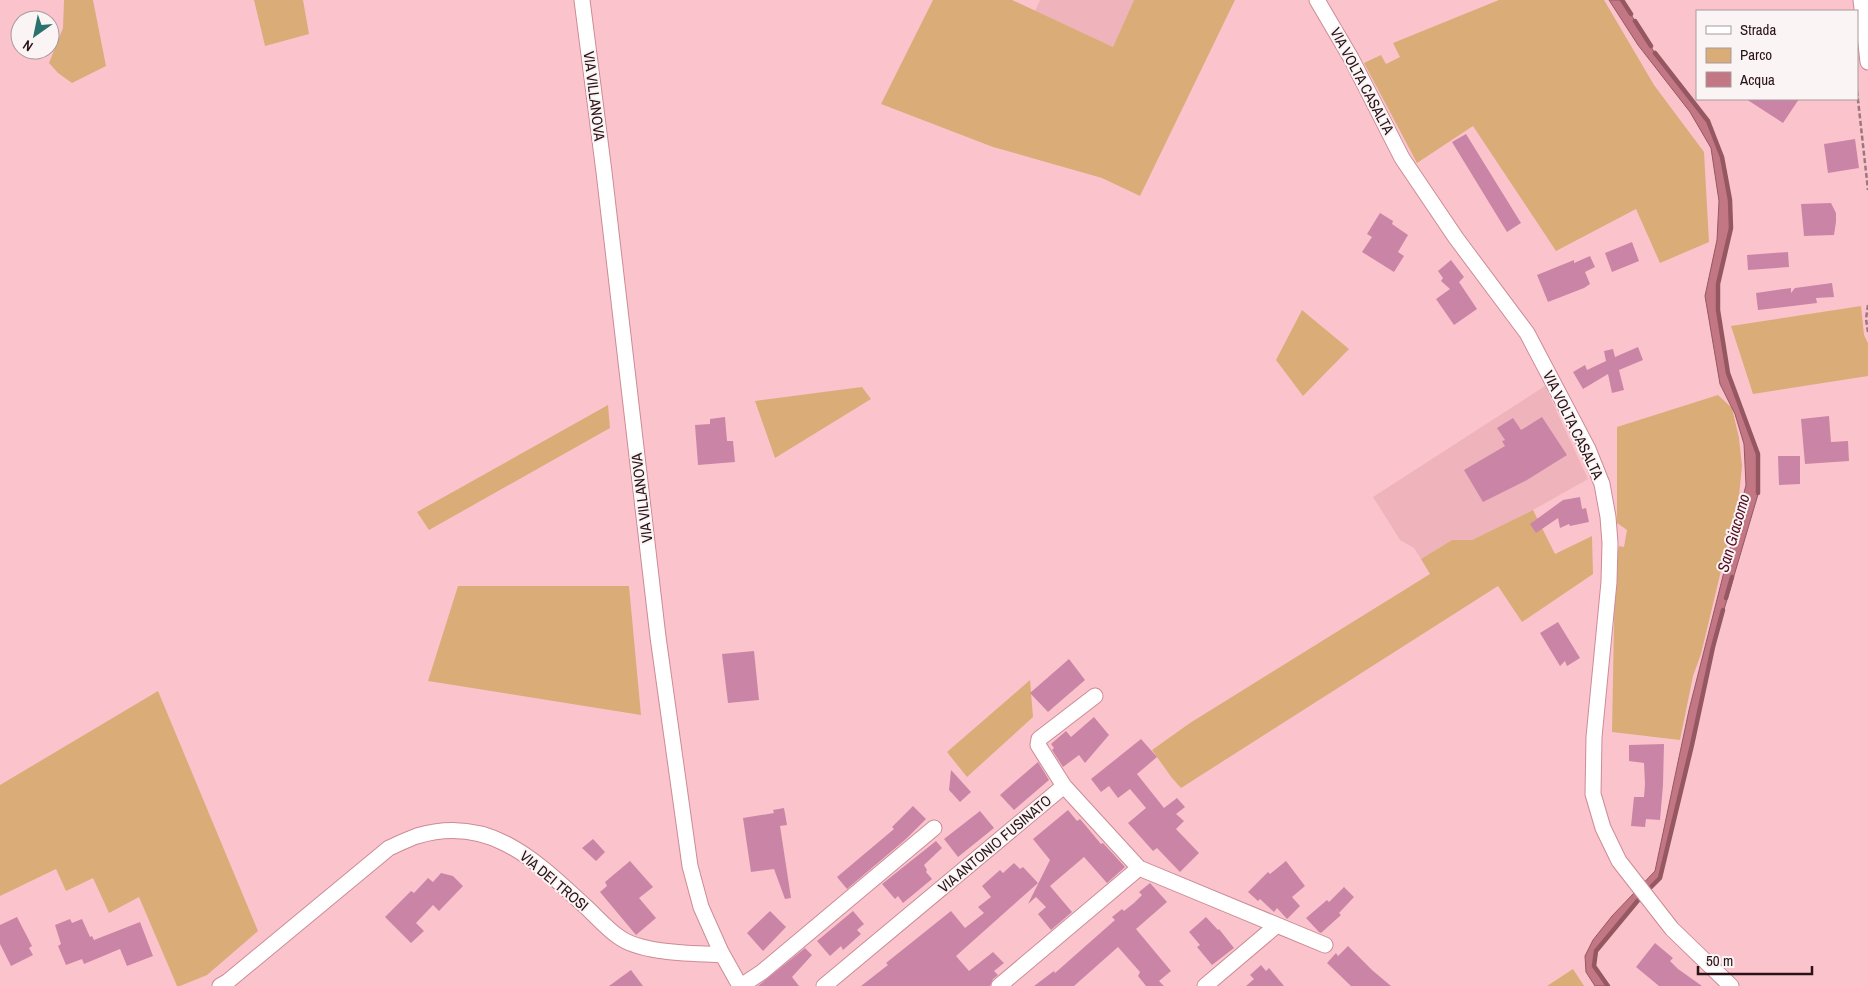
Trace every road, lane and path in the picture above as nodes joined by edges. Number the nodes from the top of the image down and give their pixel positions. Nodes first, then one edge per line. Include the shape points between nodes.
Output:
1 (582, 0) edge
2 (1317, 0) edge
3 (1860, 0) edge
4 (1868, 62) edge
5 (1858, 100) edge
6 (1868, 190) edge
7 (1868, 305) edge
8 (1868, 332) edge
9 (1095, 696) dead end
10 (1064, 786) junction
11 (934, 828) dead end
12 (1139, 868) junction
13 (1277, 925) junction
14 (1325, 945) dead end
15 (722, 955) junction
16 (220, 986) edge
17 (740, 986) edge
18 (824, 986) edge
19 (1000, 986) edge
20 (1205, 986) edge
21 (1731, 986) edge

1 - 15 street, VIA VILLANOVA via 658,636 690,866 701,907
2 - 21 street, VIA VOLTA CASALTA via 1402,158 1456,238 1527,333 1588,449 1602,484 1608,517 1610,563 1594,736 1594,794 1603,828 1618,862 1672,929
3 - 4 street
5 - 6 path
7 - 8 path
9 - 10 street, VIA ANTONIO FUSINATO via 1039,739 1038,745
10 - 12 street, VIA ANTONIO FUSINATO
10 - 18 street, VIA ANTONIO FUSINATO
11 - 17 street via 762,972
12 - 13 street, VIA ANTONIO FUSINATO
12 - 19 street
13 - 14 street, VIA ANTONIO FUSINATO
13 - 20 street
15 - 16 street, VIA DEI TROSI via 671,952 635,945 619,938 525,854 482,833 459,830 416,836 389,848
15 - 17 street, VIA VILLANOVA

